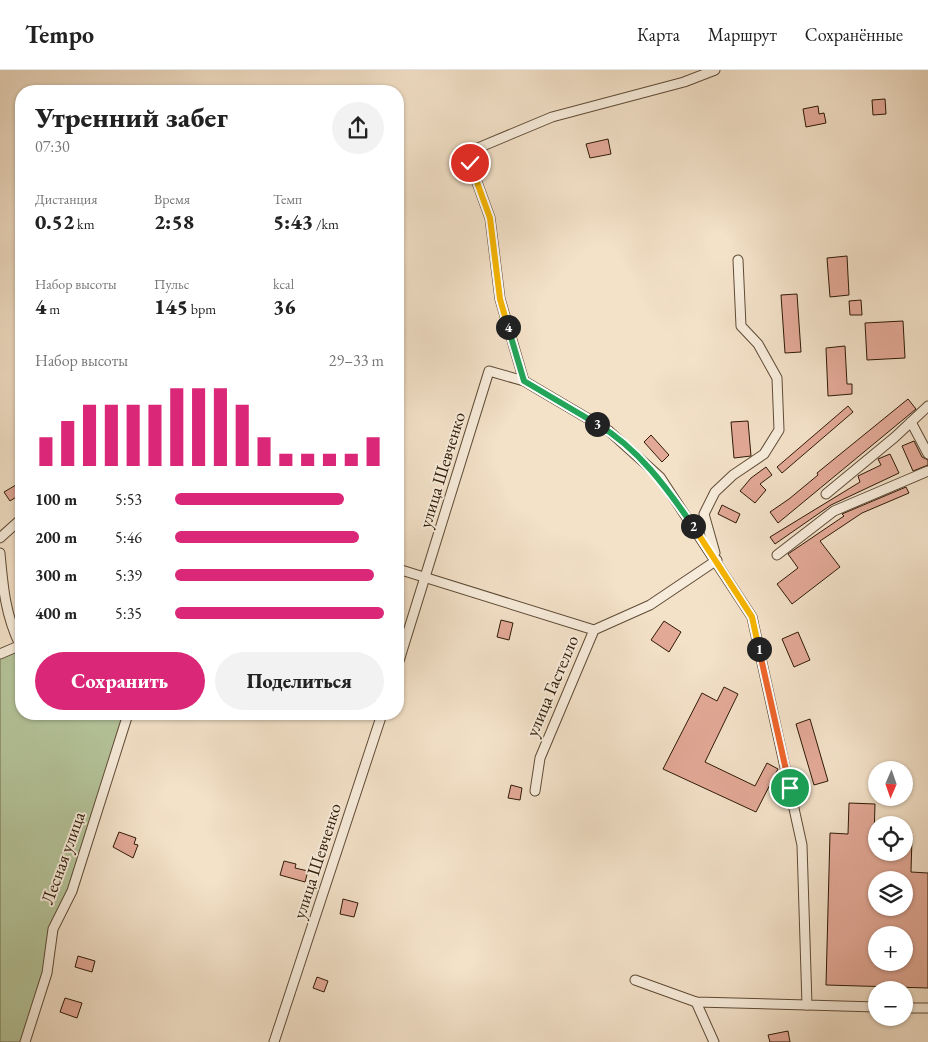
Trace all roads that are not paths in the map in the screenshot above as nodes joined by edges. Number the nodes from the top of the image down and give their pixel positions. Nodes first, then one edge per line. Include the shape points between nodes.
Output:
1 (715, 70) edge
2 (738, 260) dead end
3 (524, 381) junction
4 (928, 406) edge
5 (911, 422) junction
6 (928, 454) edge
7 (928, 471) edge
8 (826, 494) dead end
9 (15, 524) edge
10 (0, 538) edge
11 (0, 553) edge
12 (777, 555) dead end
13 (717, 560) junction
14 (404, 571) edge
15 (425, 578) junction
16 (594, 630) junction
17 (15, 635) edge
18 (404, 645) edge
19 (15, 647) edge
20 (0, 654) edge
21 (126, 720) edge
22 (380, 720) edge
23 (534, 791) dead end
24 (635, 980) dead end
25 (696, 1002) junction
26 (807, 1005) junction
27 (868, 1007) edge
28 (913, 1008) edge
29 (928, 1008) edge
30 (25, 1042) edge
31 (274, 1042) edge
32 (714, 1042) edge

1 - 3 street via 684,82 552,117 473,150 470,163 490,218 500,299
2 - 13 street via 741,326 758,344 777,378 779,430 764,454 715,492 704,514
3 - 13 street via 609,431 660,477
3 - 15 street, улица Шевченко via 489,370
4 - 5 street
5 - 6 street
5 - 8 street
7 - 12 street via 834,511
9 - 10 street
11 - 17 street via 4,603
13 - 16 street, улица Гастелло via 650,605
13 - 26 street via 752,617 802,845
14 - 15 street
15 - 16 street
15 - 18 street, улица Шевченко
16 - 23 street, улица Гастелло via 540,758
19 - 20 street
21 - 30 street, Лесная улица via 72,891 53,929 47,973
22 - 31 street, улица Шевченко
24 - 25 street
25 - 26 street
25 - 32 street
26 - 27 street
28 - 29 street

